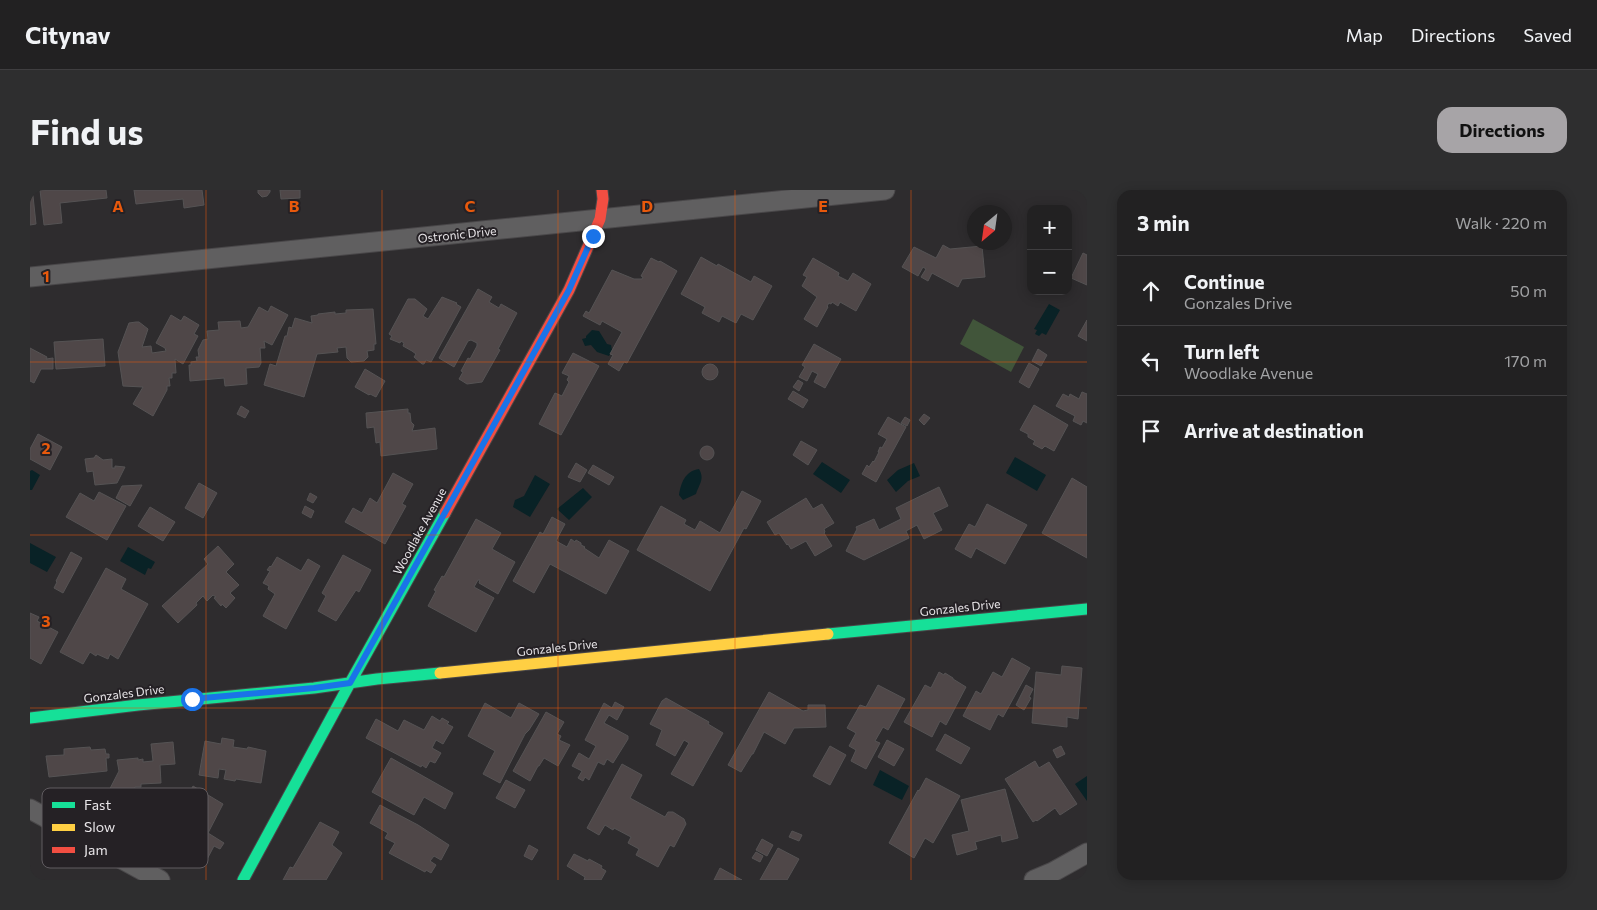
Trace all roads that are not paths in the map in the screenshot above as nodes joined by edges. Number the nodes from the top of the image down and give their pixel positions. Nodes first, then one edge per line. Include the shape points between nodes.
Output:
1 (602, 190) edge
2 (884, 190) edge
3 (600, 219) junction
4 (30, 277) edge
5 (1087, 609) edge
6 (350, 683) junction
7 (30, 718) edge
8 (30, 809) edge
9 (42, 816) edge
10 (1087, 853) edge
11 (138, 868) edge
12 (160, 880) edge
13 (243, 880) edge
14 (1034, 880) edge

1 - 3 street, Woodlake Avenue
2 - 3 street, Ostronic Drive
3 - 4 street, Ostronic Drive
3 - 6 street, Woodlake Avenue via 569,290
5 - 6 street, Gonzales Drive
6 - 7 street, Gonzales Drive
6 - 13 street, Woodlake Avenue
8 - 9 street
10 - 14 street
11 - 12 street

